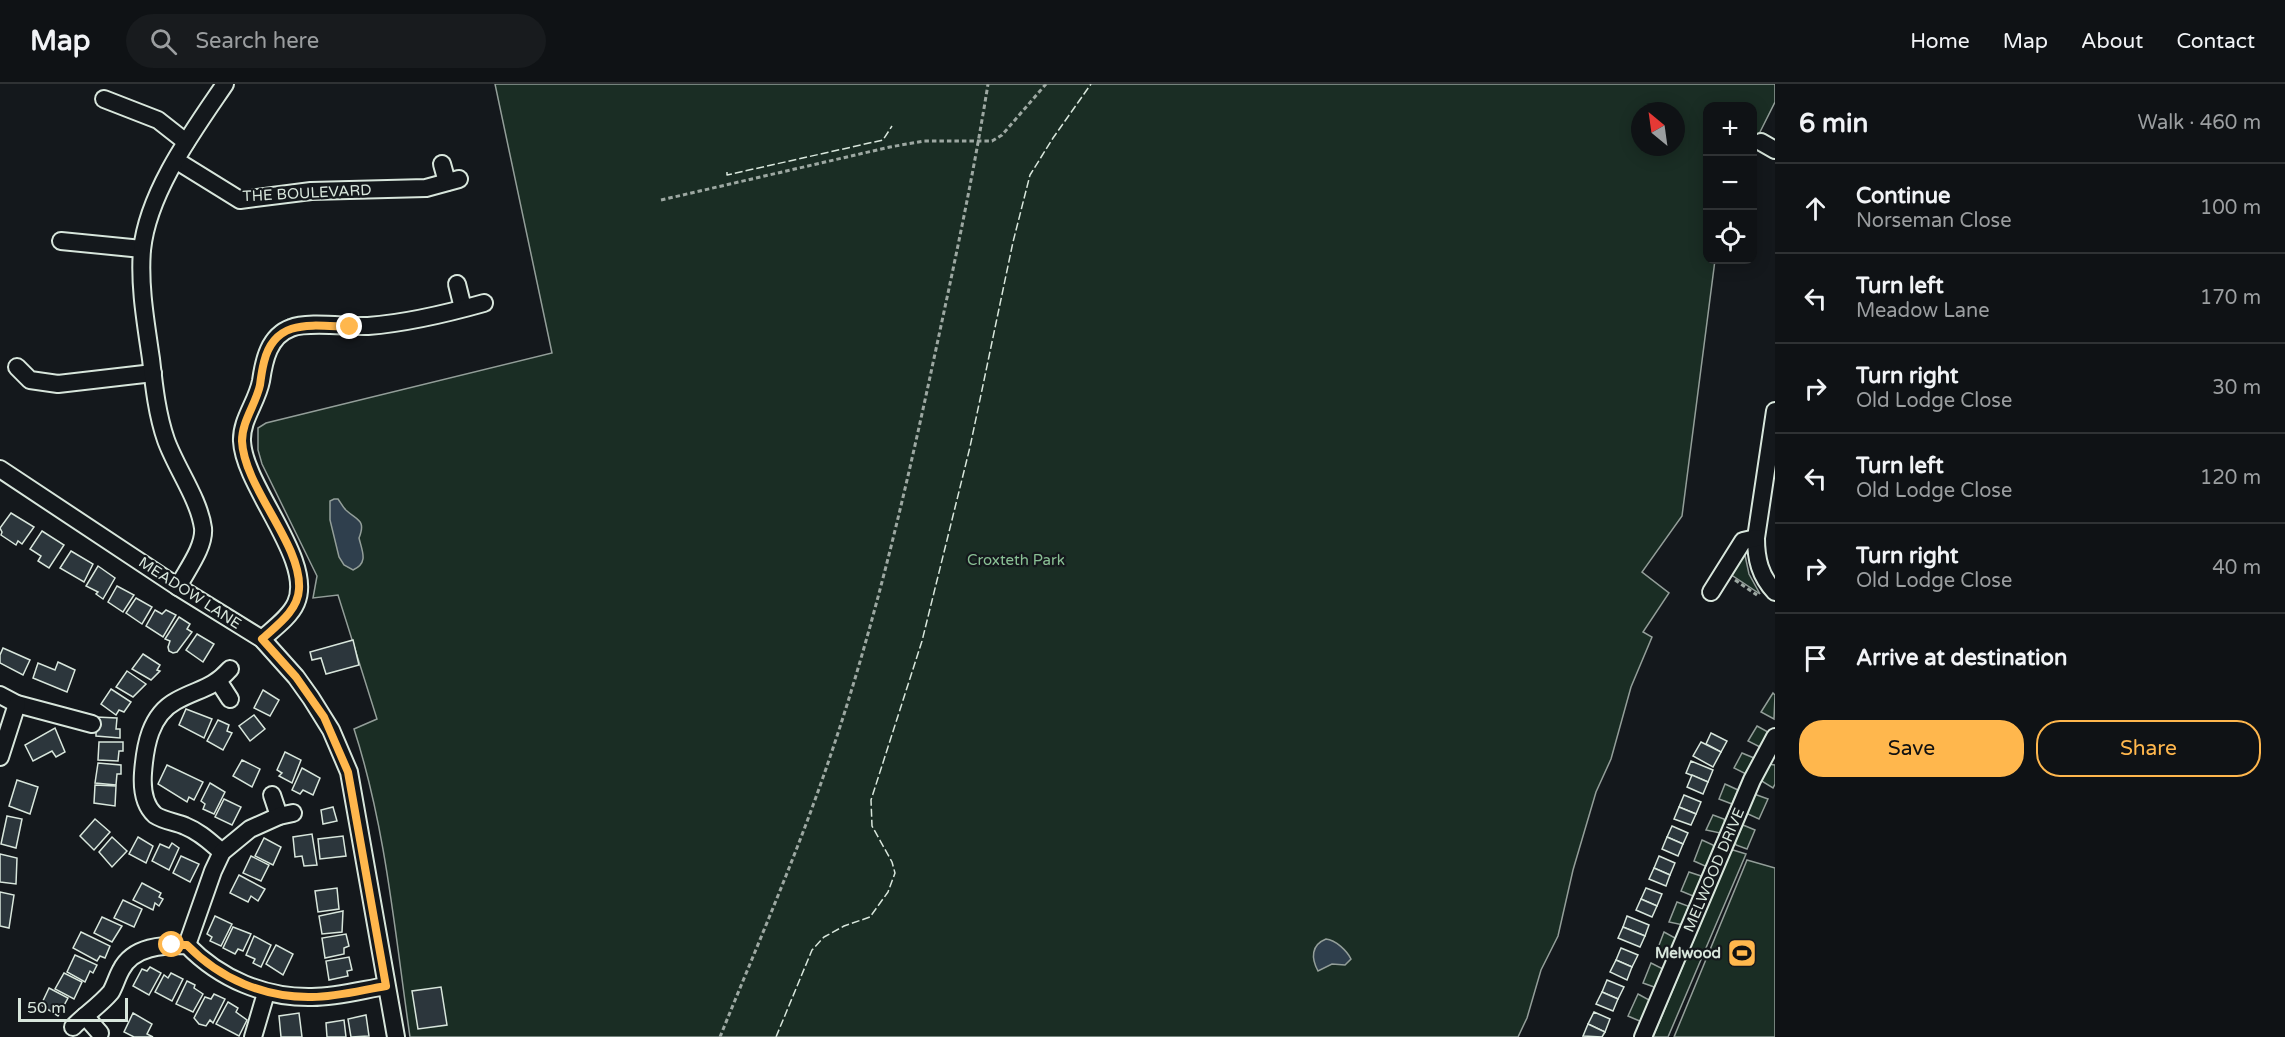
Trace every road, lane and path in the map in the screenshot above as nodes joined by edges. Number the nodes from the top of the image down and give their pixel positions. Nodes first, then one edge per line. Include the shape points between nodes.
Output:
1 (225, 84) edge
2 (988, 84) edge
3 (1046, 84) edge
4 (104, 99) dead end
5 (186, 142) junction
6 (979, 142) junction
7 (177, 161) junction
8 (442, 164) dead end
9 (661, 200) dead end
10 (61, 241) dead end
11 (142, 249) junction
12 (457, 284) dead end
13 (484, 303) dead end
14 (463, 308) junction
15 (17, 367) dead end
16 (153, 373) junction
17 (1775, 411) edge
18 (0, 469) edge
19 (1755, 538) junction
20 (1724, 572) junction
21 (178, 587) junction
22 (1774, 591) edge
23 (1711, 592) dead end
24 (262, 639) junction
25 (230, 669) dead end
26 (219, 682) junction
27 (0, 695) edge
28 (230, 699) dead end
29 (17, 704) junction
30 (92, 724) dead end
31 (1775, 737) edge
32 (0, 757) edge
33 (272, 795) dead end
34 (222, 852) junction
35 (187, 945) junction
36 (386, 986) junction
37 (266, 993) junction
38 (100, 1033) dead end
39 (253, 1037) edge
40 (396, 1037) edge
41 (720, 1037) edge
42 (1642, 1037) edge

1 - 5 street
2 - 6 path
3 - 6 path via 1002,135
4 - 5 street via 158,120
5 - 7 street
6 - 9 path via 935,141 890,147
6 - 41 path via 911,463 849,700 804,834
7 - 8 street, THE BOULEVARD via 240,200 311,191 426,188 453,181
7 - 11 street via 155,199
10 - 11 street
11 - 16 street via 143,306
12 - 14 street
13 - 14 street
14 - 24 street via 396,323 292,327 275,339 268,350 242,442 252,474 298,573 299,589 291,611
15 - 16 street via 30,380 58,384
16 - 21 street via 166,440 203,531
17 - 19 street
18 - 21 street, MEADOW LANE
19 - 20 street via 1743,541
19 - 22 street via 1761,573
20 - 22 path via 1767,601
20 - 23 street
21 - 24 street, MEADOW LANE
24 - 36 street, MEADOW LANE via 324,717 348,772
25 - 26 street
26 - 28 street
26 - 34 street via 165,708 147,740 142,782 143,794 155,814 198,832
27 - 29 street
29 - 30 street
29 - 32 street
31 - 42 street, MELWOOD DRIVE via 1752,780
33 - 34 street via 286,814 250,829
34 - 35 street
35 - 37 street via 219,970
35 - 38 street via 160,946 131,957 112,990 79,1021
36 - 37 street via 313,997
36 - 40 street, MEADOW LANE
37 - 39 street

